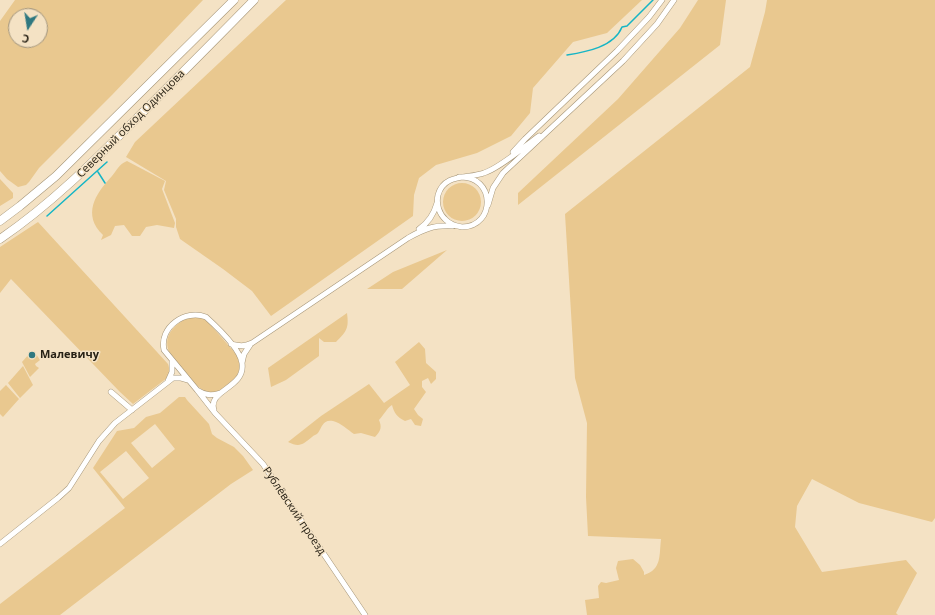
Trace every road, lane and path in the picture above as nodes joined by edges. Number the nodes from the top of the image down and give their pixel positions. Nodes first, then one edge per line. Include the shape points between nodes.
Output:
1 (234, 0) edge
2 (254, 0) edge
3 (662, 0) edge
4 (674, 0) edge
5 (554, 124) junction
6 (505, 160) junction
7 (459, 177) junction
8 (439, 194) junction
9 (488, 205) junction
10 (0, 221) edge
11 (462, 227) junction
12 (408, 238) junction
13 (0, 239) edge
14 (252, 343) junction
15 (231, 344) junction
16 (172, 361) junction
17 (242, 363) junction
18 (188, 380) junction
19 (168, 382) junction
20 (197, 390) junction
21 (111, 392) dead end
22 (220, 393) junction
23 (132, 410) junction
24 (215, 413) junction
25 (0, 544) edge
26 (365, 615) edge

1 - 10 highway, Северный обход Одинцова via 56,176
2 - 13 highway, Северный обход Одинцова via 67,187
3 - 6 street via 617,51
4 - 5 street via 657,24 623,61
5 - 6 street
5 - 9 street via 503,173 493,188
6 - 7 street via 483,173
7 - 8 street via 445,184
7 - 9 street via 468,177 479,182 486,192
8 - 11 street via 438,207 444,218
8 - 12 street via 436,208 427,222
9 - 11 street via 477,222
11 - 12 street via 432,227
12 - 14 street
14 - 15 street via 246,346
14 - 17 street via 244,354
15 - 16 street via 206,317 199,314 183,316 166,332 164,350
15 - 17 street
16 - 18 street
16 - 19 street via 172,372
17 - 22 street via 241,375 237,381
18 - 19 street via 177,377
18 - 20 street
19 - 23 street
20 - 22 street via 209,395
20 - 24 street, Рублёвский проезд
21 - 23 street
22 - 24 street via 213,402
23 - 25 street via 99,441 69,488
24 - 26 street, Рублёвский проезд via 263,464

